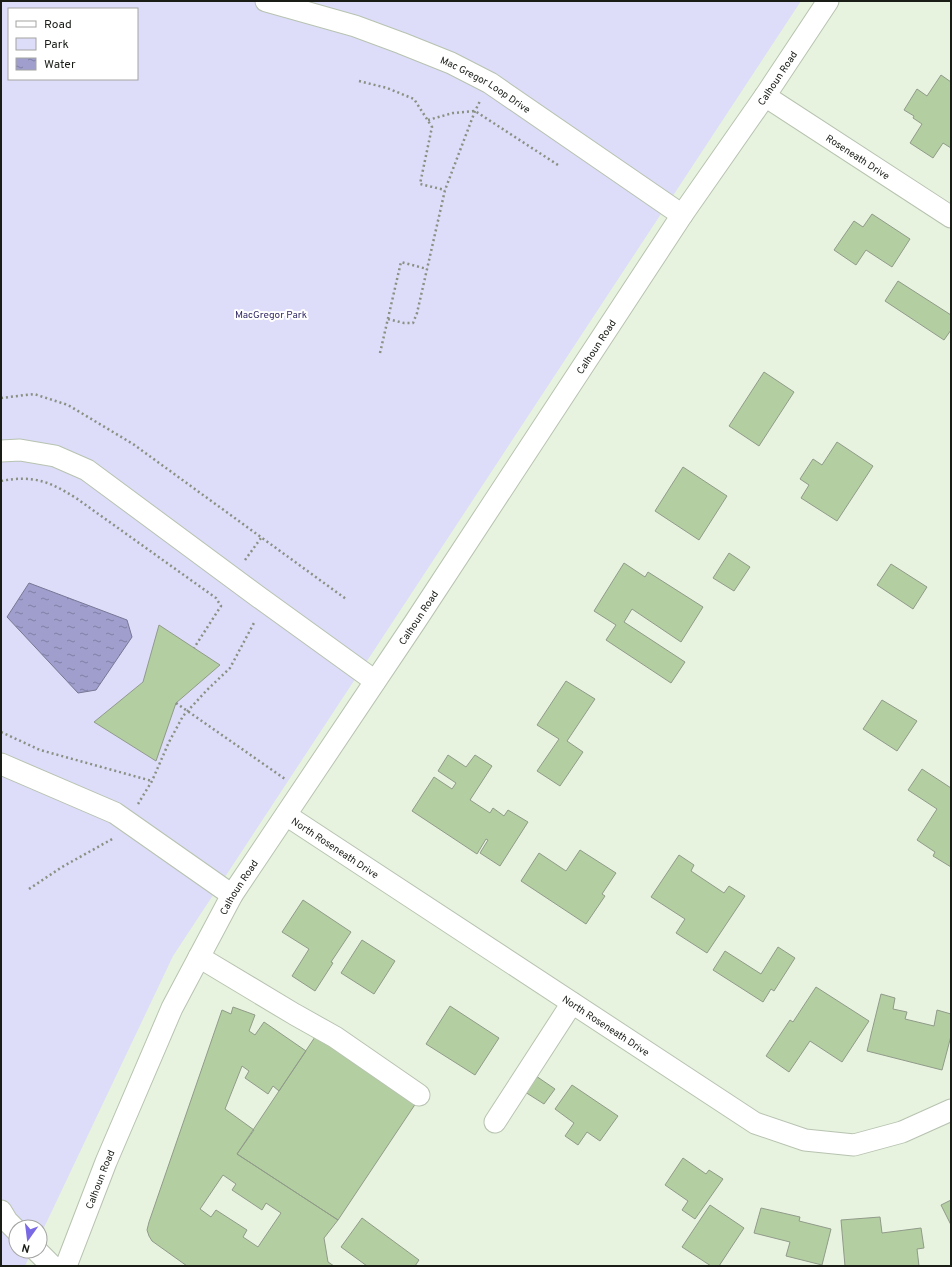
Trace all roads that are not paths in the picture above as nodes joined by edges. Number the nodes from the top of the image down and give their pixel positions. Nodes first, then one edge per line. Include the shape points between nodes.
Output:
1 (266, 1) edge
2 (828, 1) edge
3 (765, 96) junction
4 (682, 215) junction
5 (951, 217) edge
6 (1, 451) edge
7 (375, 681) junction
8 (1, 764) edge
9 (286, 815) junction
10 (232, 895) junction
11 (199, 957) junction
12 (572, 1003) junction
13 (419, 1095) dead end
14 (951, 1110) edge
15 (495, 1122) dead end
16 (1, 1211) edge
17 (8, 1222) edge
18 (66, 1266) edge

1 - 4 street, Mac Gregor Loop Drive via 355,26 451,63 490,83
2 - 3 street, Calhoun Road
3 - 4 street, Calhoun Road
3 - 5 street, Roseneath Drive
4 - 7 street, Calhoun Road
6 - 7 street via 20,450 55,456 87,470
7 - 9 street, Calhoun Road
8 - 10 street via 115,813
9 - 10 street, Calhoun Road
9 - 12 street, North Roseneath Drive
10 - 11 street, Calhoun Road
11 - 13 street via 335,1037
11 - 18 street, Calhoun Road via 169,1015 106,1162
12 - 14 street, North Roseneath Drive via 755,1123 805,1140 854,1145 902,1132
12 - 15 street
16 - 17 street

